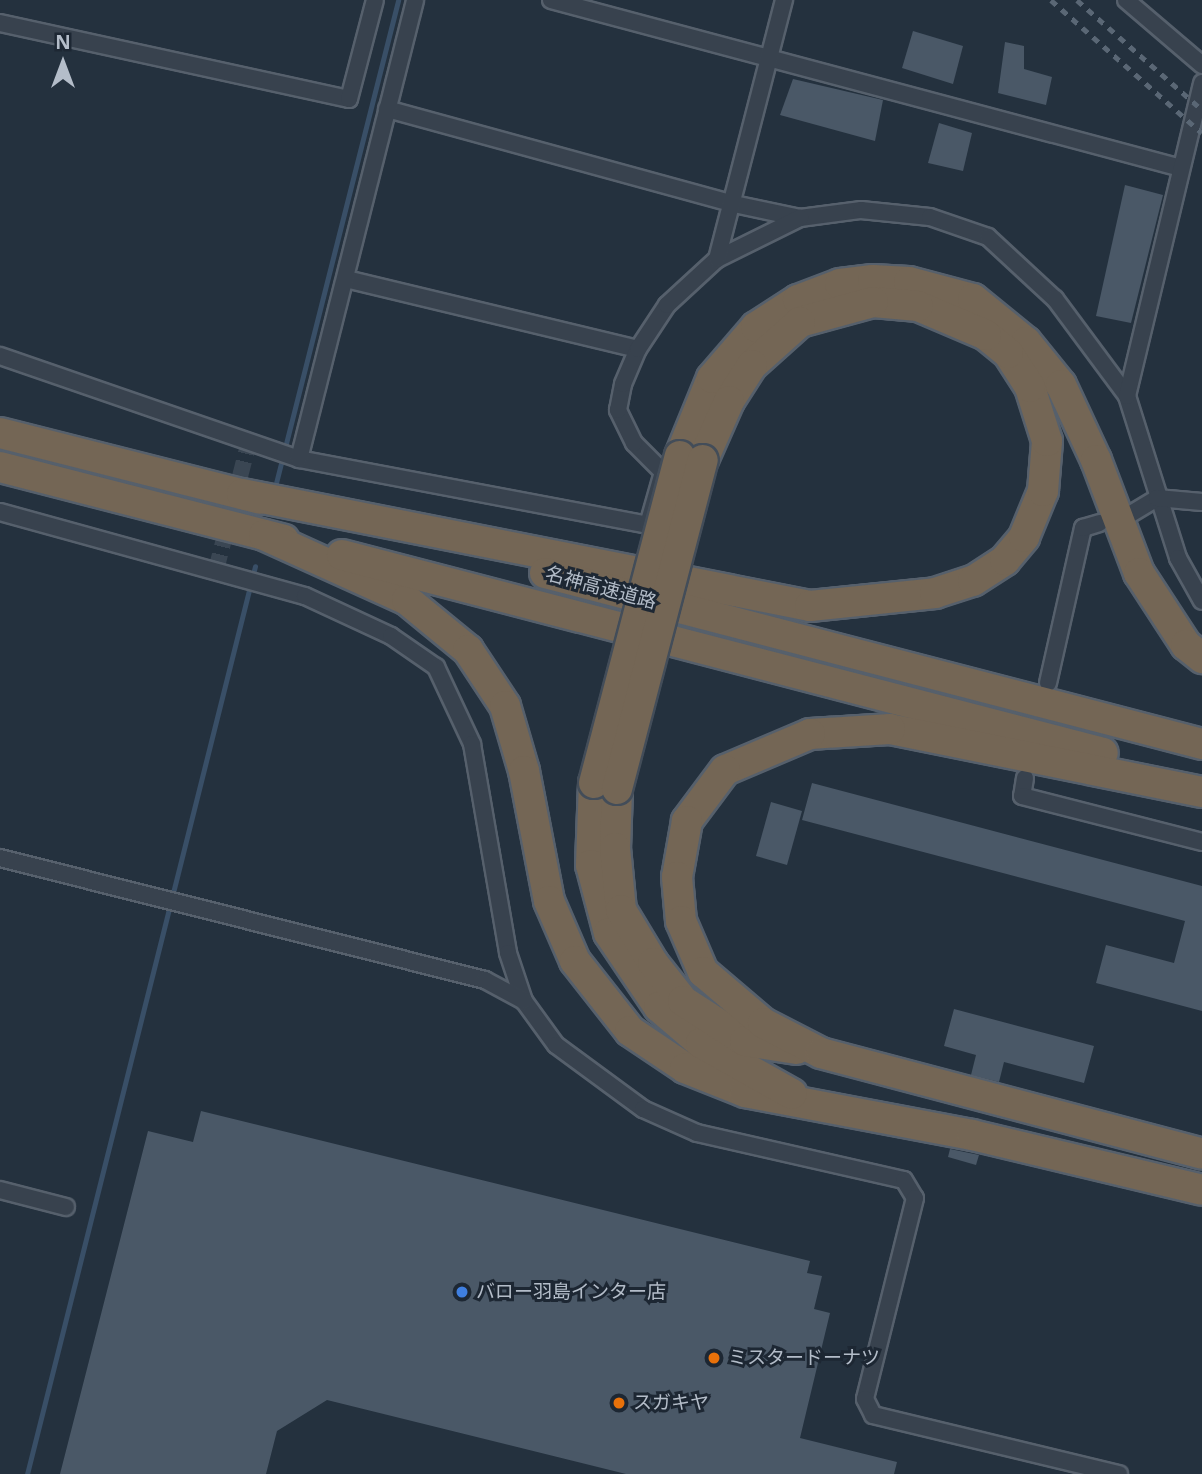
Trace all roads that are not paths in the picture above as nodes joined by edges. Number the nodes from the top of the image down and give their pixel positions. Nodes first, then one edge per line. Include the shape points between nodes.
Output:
1 (375, 0) edge
2 (415, 0) edge
3 (551, 0) edge
4 (784, 0) edge
5 (1126, 0) edge
6 (0, 23) edge
7 (769, 56) junction
8 (1202, 65) edge
9 (1202, 83) edge
10 (387, 109) junction
11 (1181, 168) junction
12 (734, 204) junction
13 (800, 218) junction
14 (717, 259) junction
15 (345, 279) junction
16 (638, 349) junction
17 (0, 356) edge
18 (1128, 396) junction
19 (0, 433) edge
20 (296, 458) junction
21 (692, 458) junction
22 (0, 467) edge
23 (242, 494) junction
24 (1157, 498) junction
25 (1202, 502) edge
26 (0, 512) edge
27 (1129, 515) dead end
28 (1099, 523) dead end
29 (264, 535) junction
30 (1202, 601) edge
31 (1202, 659) edge
32 (1048, 683) dead end
33 (1202, 744) edge
34 (1025, 778) dead end
35 (1202, 779) edge
36 (606, 786) junction
37 (1202, 792) edge
38 (1202, 842) edge
39 (0, 858) edge
40 (524, 1001) junction
41 (821, 1054) junction
42 (801, 1100) junction
43 (1202, 1154) edge
44 (0, 1190) edge
45 (1202, 1191) edge
46 (66, 1207) dead end
47 (1118, 1474) edge

1 - 6 street via 349,99
2 - 10 street
3 - 7 street
4 - 7 street
5 - 8 street
7 - 11 street
7 - 12 street
9 - 11 street
10 - 12 street
10 - 15 street
11 - 18 street
12 - 13 street
12 - 14 street
13 - 14 street
13 - 18 street via 861,210 930,217 988,237 1055,299
14 - 16 street via 667,305
15 - 16 street
15 - 20 street
16 - 20 street via 622,384 618,410 634,443 663,472 648,525
17 - 20 street
18 - 24 street
19 - 23 highway, 名神高速道路
21 - 23 highway via 752,365 800,322 873,302 918,306 986,335 1008,353 1030,387 1047,440 1044,491 1024,537 1005,559 973,581 935,593 810,606
21 - 31 highway via 712,378 756,327 798,300 840,284 873,279 909,282 973,299 1026,341 1061,385 1096,460 1139,573 1186,645
21 - 36 highway, bridge
22 - 29 highway, 名神高速道路
23 - 33 highway, 名神高速道路
24 - 25 street
24 - 27 street
24 - 30 street via 1178,558
26 - 40 street via 260,583 350,616 391,636 436,667 472,744 508,953
28 - 32 street via 1083,528
29 - 35 highway, 名神高速道路
29 - 42 highway via 407,600 468,650 505,706 524,771 549,901 575,961 630,1031 685,1068 745,1092
34 - 38 street via 1022,796
36 - 41 highway via 621,910 683,1001 744,1041
36 - 42 highway via 591,865 610,933 659,1007 701,1042
37 - 41 highway via 890,729 810,734 725,770 687,821 677,877 681,921 703,972 763,1023
39 - 40 street via 485,980
40 - 47 street via 556,1045 643,1109 697,1133 904,1180 913,1187 915,1198 865,1399 873,1415
41 - 43 highway
42 - 45 highway via 972,1135
44 - 46 street

